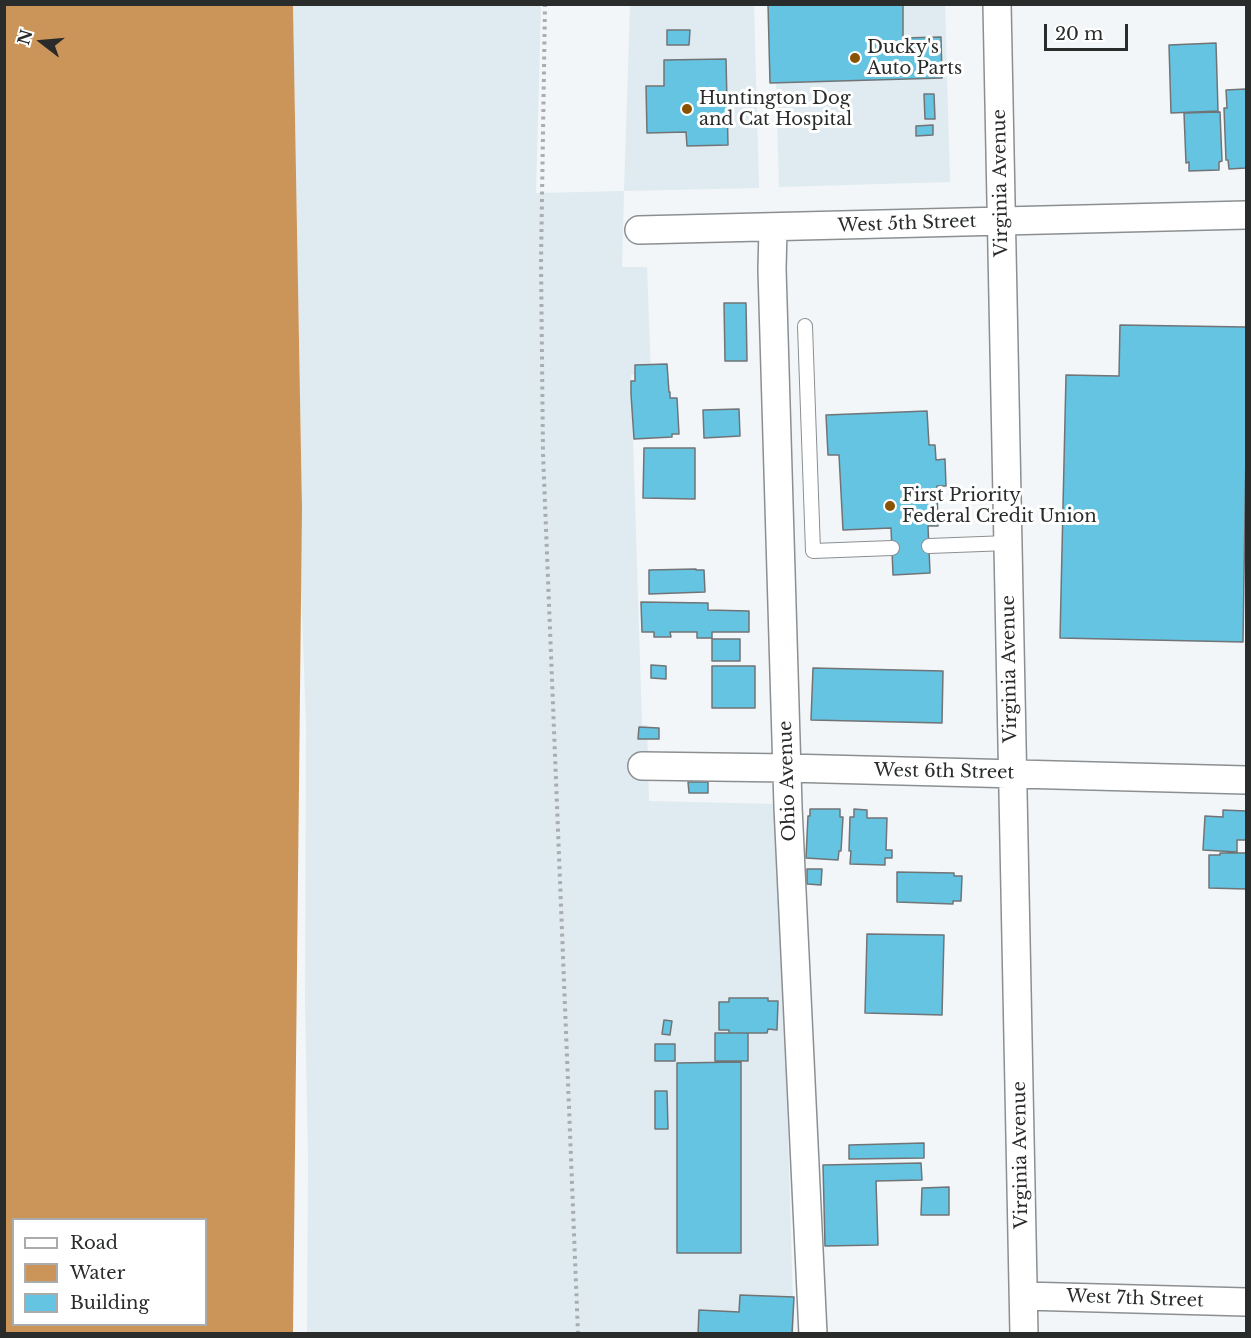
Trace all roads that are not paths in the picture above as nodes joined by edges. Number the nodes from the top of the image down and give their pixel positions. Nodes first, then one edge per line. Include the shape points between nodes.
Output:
1 (997, 4) edge
2 (1246, 215) edge
3 (1002, 222) junction
4 (773, 228) junction
5 (639, 230) dead end
6 (806, 326) dead end
7 (1008, 543) junction
8 (929, 546) dead end
9 (892, 548) dead end
10 (642, 766) dead end
11 (788, 768) junction
12 (1012, 774) junction
13 (1246, 780) edge
14 (1024, 1296) junction
15 (1246, 1302) edge
16 (813, 1334) edge
17 (1024, 1334) edge

1 - 3 street, Virginia Avenue
2 - 3 street, West 5th Street
3 - 4 street, West 5th Street
3 - 7 street, Virginia Avenue
4 - 5 street, West 5th Street
4 - 11 street, Ohio Avenue
6 - 9 lane via 813,551
7 - 8 lane
7 - 12 street, Virginia Avenue
10 - 11 street, West 6th Street
11 - 12 street, West 6th Street
11 - 16 street, Ohio Avenue
12 - 13 street, West 6th Street
12 - 14 street, Virginia Avenue
14 - 15 street, West 7th Street
14 - 17 street, Virginia Avenue

